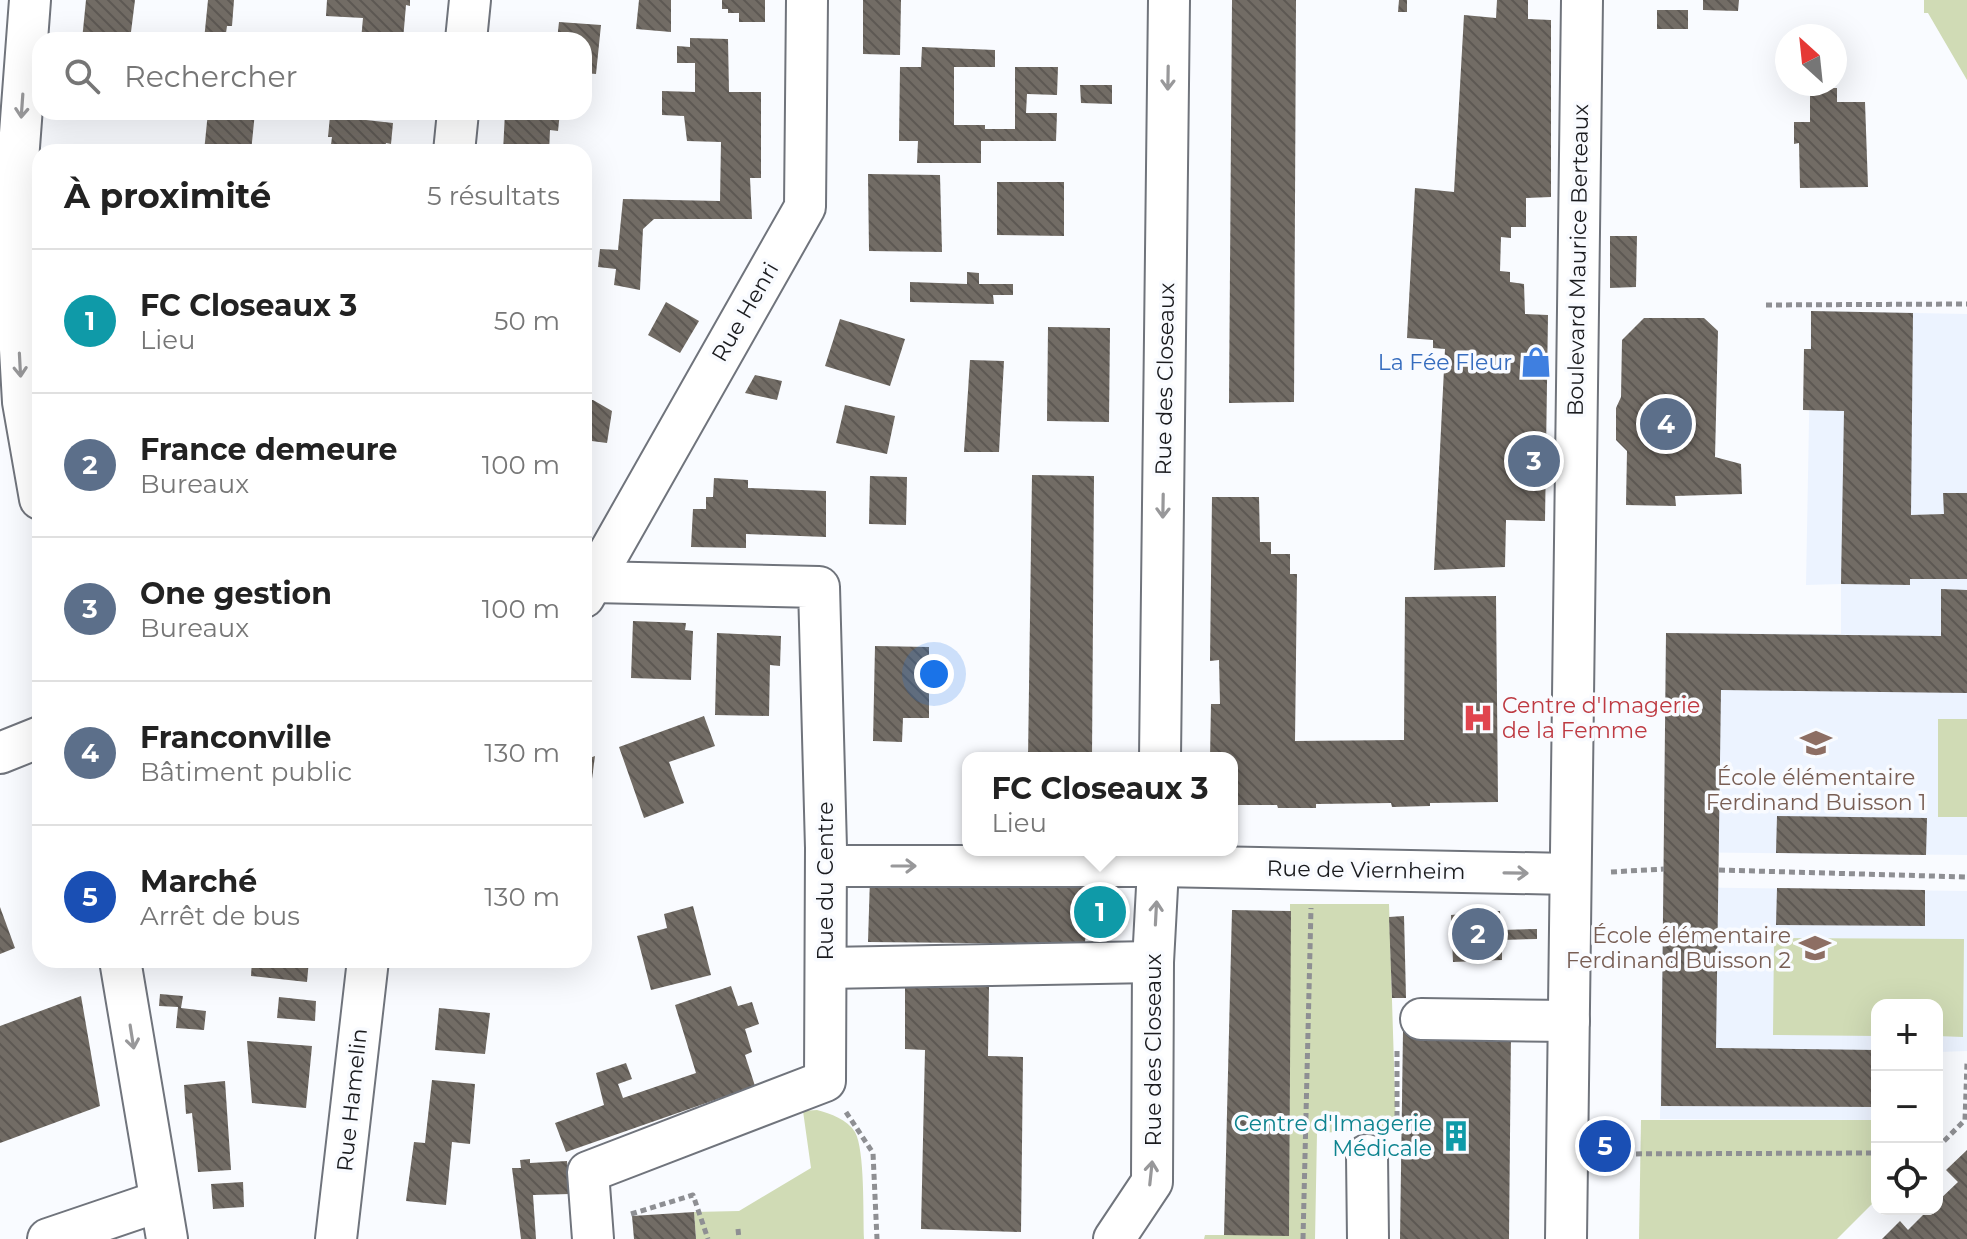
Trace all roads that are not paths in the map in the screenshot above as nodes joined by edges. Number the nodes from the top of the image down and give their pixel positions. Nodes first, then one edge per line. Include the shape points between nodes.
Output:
1 (30, 0) edge
2 (470, 0) edge
3 (807, 0) edge
4 (1169, 0) edge
5 (1582, 0) edge
6 (467, 32) edge
7 (457, 120) edge
8 (455, 144) edge
9 (32, 453) edge
10 (592, 583) edge
11 (592, 590) edge
12 (32, 740) edge
13 (1160, 752) edge
14 (0, 753) edge
15 (1158, 858) edge
16 (826, 866) junction
17 (1570, 874) junction
18 (1153, 962) junction
19 (121, 968) edge
20 (367, 968) edge
21 (826, 968) junction
22 (1421, 1019) road end
23 (1569, 1021) junction
24 (1382, 1144) road end
25 (163, 1220) edge
26 (592, 1232) edge
27 (48, 1239) edge
28 (336, 1239) edge
29 (1114, 1239) edge
30 (1368, 1239) edge
31 (1566, 1239) edge

1 -> 9 street via 13,227 23,402
2 - 6 street
3 - 10 street, Rue Henri via 805,207
4 -> 13 street, Rue des Closeaux
5 - 17 street, Boulevard Maurice Berteaux
7 - 8 street
11 - 16 street, Rue du Centre via 819,587
12 - 14 street
16 -> 15 street, Rue de Viernheim
15 -> 17 street, Rue de Viernheim via 1312,869
18 -> 15 street, Rue des Closeaux
16 - 21 street, Rue du Centre
17 - 23 street, Boulevard Maurice Berteaux
18 - 21 street
29 -> 18 street, Rue des Closeaux via 1152,1182
19 -> 25 street
20 - 28 street, Rue Hamelin
21 - 26 street, Rue du Centre via 825,1081 588,1172
22 - 23 street
23 - 31 street, Boulevard Maurice Berteaux
24 - 30 street
25 - 27 street

